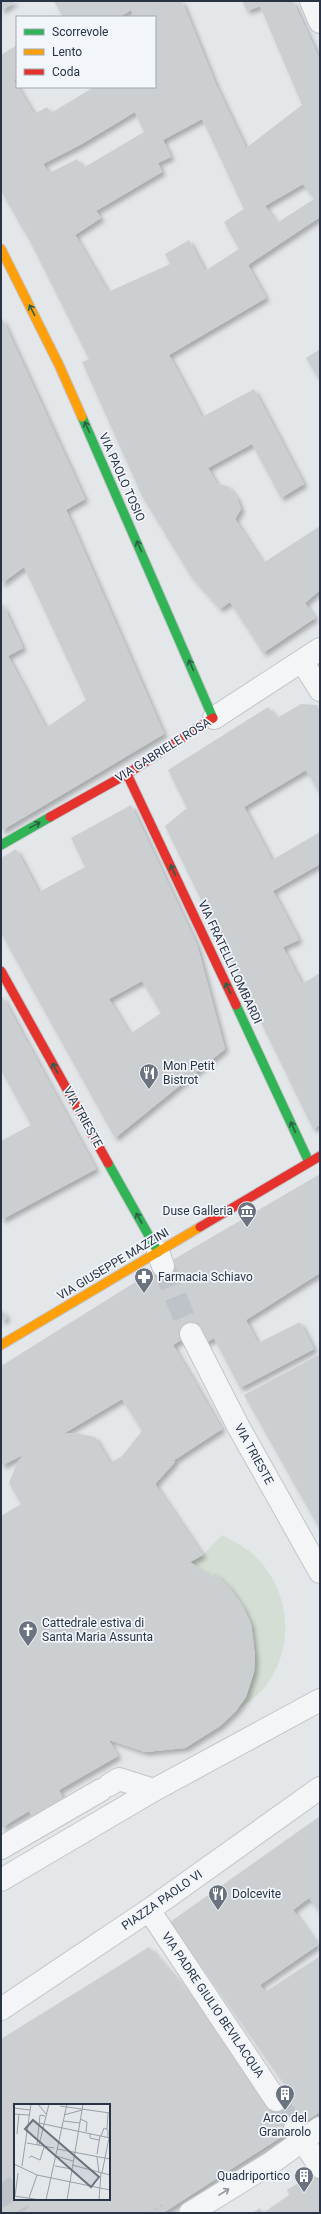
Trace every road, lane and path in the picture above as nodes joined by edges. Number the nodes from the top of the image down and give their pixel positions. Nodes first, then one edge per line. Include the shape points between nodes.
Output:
1 (311, 1) edge
2 (320, 22) edge
3 (1, 249) edge
4 (311, 655) edge
5 (320, 690) edge
6 (214, 718) junction
7 (127, 774) junction
8 (1, 844) edge
9 (1, 971) edge
10 (320, 1156) edge
11 (310, 1162) junction
12 (160, 1259) junction
13 (191, 1334) tunnel mouth
14 (1, 1344) edge
15 (317, 1561) edge
16 (320, 1700) edge
17 (320, 1788) edge
18 (154, 1790) junction
19 (6, 1856) edge
20 (149, 1910) junction
21 (1, 2009) edge
22 (276, 2100) tunnel mouth
23 (306, 2132) edge
24 (320, 2167) edge
25 (190, 2213) edge

1 - 2 street
6 -> 3 street, VIA PAOLO TOSIO via 60,365
4 - 5 street
4 - 6 street, VIA GABRIELE ROSA
6 - 7 street, VIA GABRIELE ROSA
8 -> 7 street, VIA GABRIELE ROSA
11 -> 7 street, VIA FRATELLI LOMBARDI
12 -> 9 street, VIA TRIESTE
10 - 11 street, VIA GIUSEPPE MAZZINI
11 - 12 street, VIA GIUSEPPE MAZZINI
12 - 14 street, VIA GIUSEPPE MAZZINI
13 - 15 street, VIA TRIESTE via 238,1426
16 - 18 street
17 - 20 street, PIAZZA PAOLO VI
18 - 19 street
18 - 19 street via 119,1779
20 - 21 street, PIAZZA PAOLO VI
20 - 22 street, VIA PADRE GIULIO BEVILACQUA
23 - 24 street
25 -> 23 street via 271,2163

